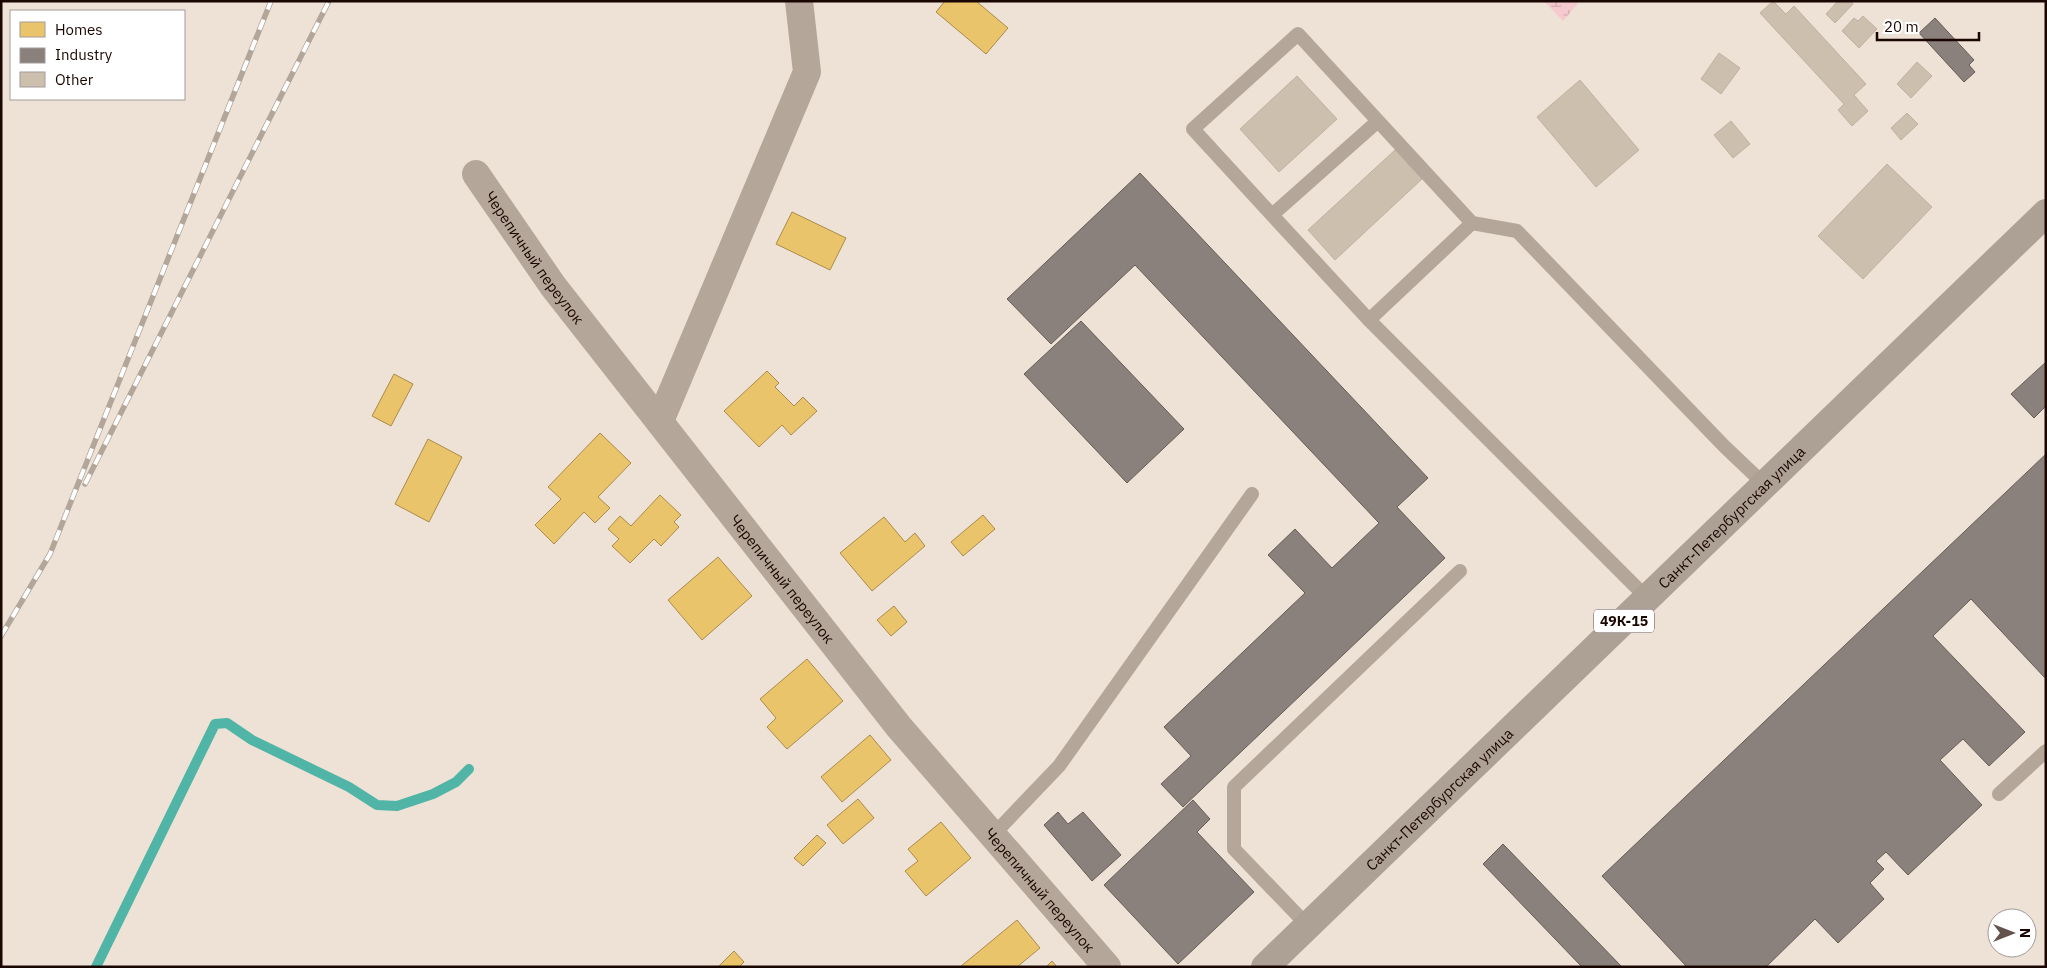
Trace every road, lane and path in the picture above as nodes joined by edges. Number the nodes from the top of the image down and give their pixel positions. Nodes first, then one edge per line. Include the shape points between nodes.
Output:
1 (799, 1) edge
2 (1378, 121) junction
3 (476, 174) dead end
4 (2046, 213) edge
5 (1272, 215) junction
6 (1472, 224) junction
7 (1369, 320) junction
8 (660, 421) junction
9 (1765, 485) junction
10 (1252, 494) dead end
11 (1460, 571) dead end
12 (1647, 598) junction
13 (2046, 751) edge
14 (1999, 794) dead end
15 (993, 835) junction
16 (1308, 926) junction
17 (1107, 967) edge
18 (1265, 967) edge

1 - 8 street via 807,72
2 - 5 lane
2 - 5 lane via 1298,34 1193,129
2 - 6 lane
3 - 8 street, Черепичный переулок via 553,286
4 - 9 main road, Санкт-Петербургская улица / 49К-15
5 - 7 lane
6 - 7 lane
6 - 9 lane via 1517,231
7 - 12 lane
8 - 15 street, Черепичный переулок via 899,727
9 - 12 main road, Санкт-Петербургская улица / 49К-15
10 - 15 lane via 1059,766
11 - 16 lane via 1234,787 1234,849
12 - 16 main road, Санкт-Петербургская улица / 49К-15
13 - 14 lane
15 - 17 street, Черепичный переулок
16 - 18 main road, Санкт-Петербургская улица / 49К-15

